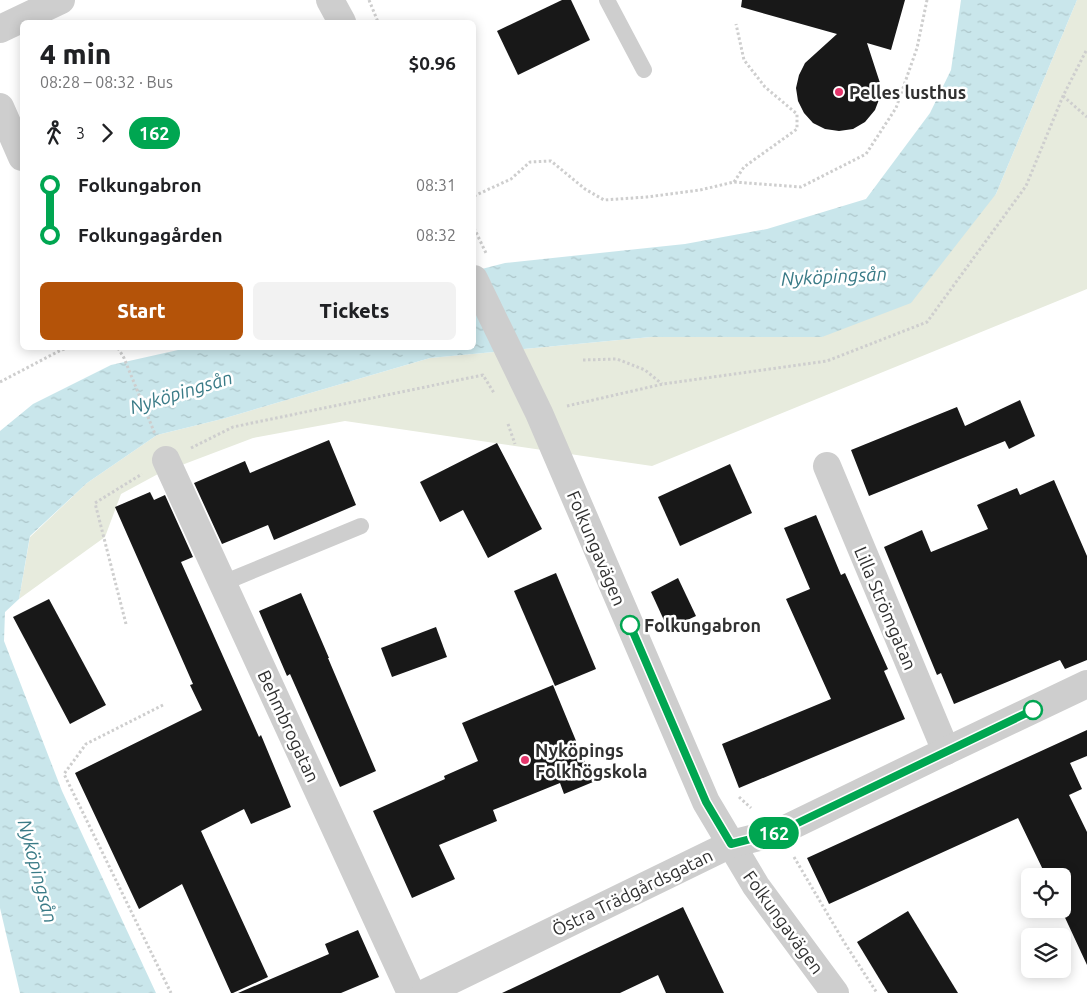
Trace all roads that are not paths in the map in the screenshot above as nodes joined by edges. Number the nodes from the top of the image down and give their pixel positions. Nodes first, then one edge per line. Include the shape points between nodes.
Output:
1 (61, 0) edge
2 (330, 0) edge
3 (607, 0) edge
4 (341, 20) edge
5 (0, 29) edge
6 (644, 70) dead end
7 (0, 108) edge
8 (20, 153) edge
9 (482, 270) edge
10 (162, 450) road end
11 (827, 466) dead end
12 (361, 526) dead end
13 (223, 584) junction
14 (1087, 684) edge
15 (946, 750) junction
16 (731, 844) junction
17 (411, 993) edge
18 (425, 993) edge
19 (835, 993) edge

1 - 5 street
2 - 4 street
3 - 6 lane
7 - 8 street
9 - 16 street, Folkungavägen via 513,358 706,802
10 - 13 street, Behmbrogatan
11 - 15 street, Lilla Strömgatan
12 - 13 lane
13 - 17 street, Behmbrogatan
14 - 15 street, Östra Trädgårdsgatan
15 - 16 street, Östra Trädgårdsgatan via 779,832
16 - 18 street, Östra Trädgårdsgatan
16 - 19 street, Folkungavägen via 756,886

